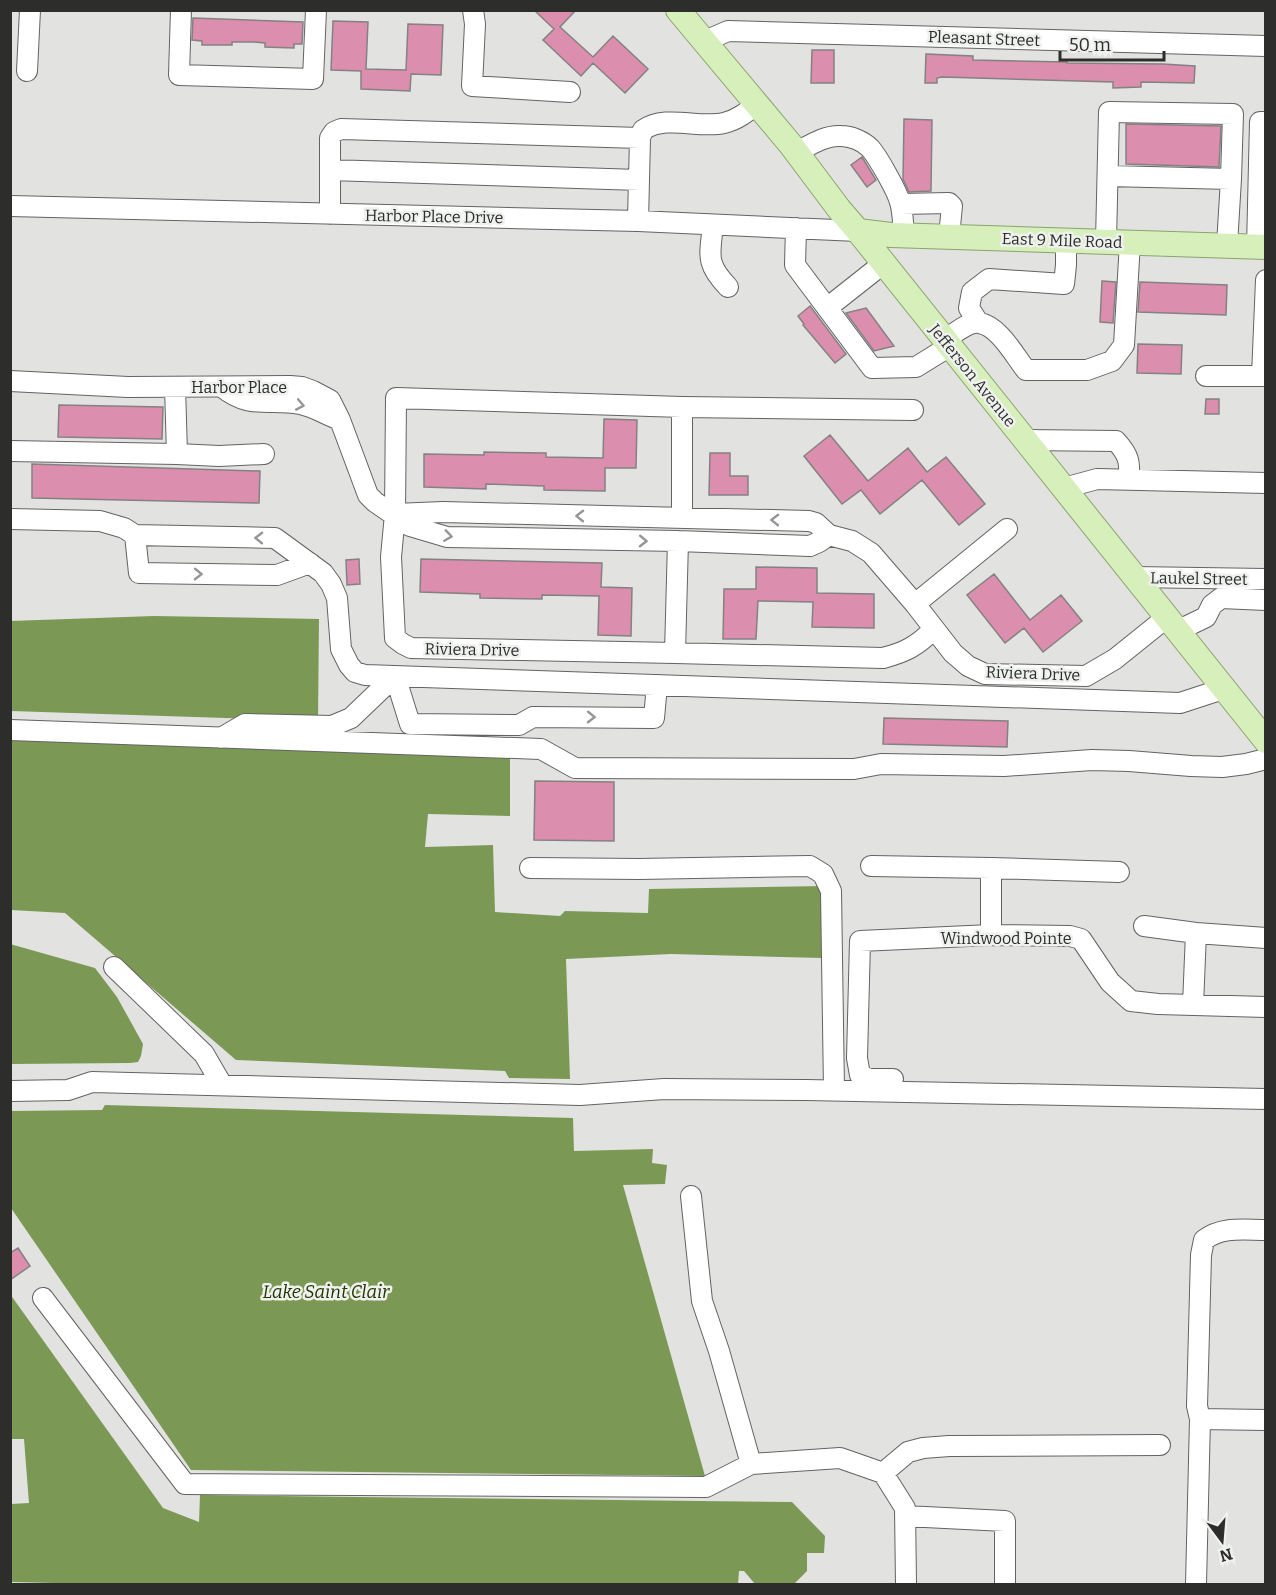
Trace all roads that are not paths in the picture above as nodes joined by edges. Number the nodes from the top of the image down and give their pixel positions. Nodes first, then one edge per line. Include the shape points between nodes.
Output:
1 (30, 10) edge
2 (181, 10) edge
3 (316, 10) edge
4 (472, 10) edge
5 (678, 10) edge
6 (705, 41) junction
7 (1266, 46) edge
8 (27, 71) dead end
9 (570, 92) dead end
10 (757, 104) junction
11 (1266, 122) edge
12 (640, 138) junction
13 (796, 152) junction
14 (330, 170) junction
15 (1108, 177) junction
16 (1231, 179) junction
17 (639, 180) junction
18 (901, 204) junction
19 (10, 206) edge
20 (330, 213) junction
21 (638, 221) junction
22 (713, 225) junction
23 (796, 228) junction
24 (858, 231) junction
25 (904, 235) junction
26 (949, 236) junction
27 (1066, 240) junction
28 (1106, 241) junction
29 (1130, 242) junction
30 (1227, 245) junction
31 (1261, 247) edge
32 (884, 263) junction
33 (1266, 280) edge
34 (728, 287) dead end
35 (827, 308) junction
36 (978, 322) junction
37 (948, 343) junction
38 (1206, 376) dead end
39 (1264, 376) edge
40 (10, 381) edge
41 (175, 387) junction
42 (222, 387) junction
43 (314, 391) junction
44 (265, 394) junction
45 (682, 407) junction
46 (913, 410) dead end
47 (340, 420) junction
48 (1025, 440) junction
49 (10, 451) edge
50 (264, 453) dead end
51 (177, 454) junction
52 (1129, 480) junction
53 (1266, 483) edge
54 (1064, 488) junction
55 (395, 514) junction
56 (682, 518) junction
57 (10, 519) edge
58 (1007, 529) dead end
59 (135, 535) junction
60 (829, 535) junction
61 (678, 541) junction
62 (310, 563) junction
63 (1133, 576) junction
64 (1266, 579) edge
65 (1266, 600) edge
66 (915, 604) junction
67 (1171, 624) junction
68 (934, 629) junction
69 (675, 653) junction
70 (395, 676) junction
71 (657, 685) junction
72 (1223, 689) junction
73 (1256, 718) edge
74 (10, 730) edge
75 (221, 738) junction
76 (1266, 741) edge
77 (1266, 759) edge
78 (872, 866) dead end
79 (530, 868) dead end
80 (991, 868) junction
81 (1119, 872) dead end
82 (1144, 926) dead end
83 (1196, 933) junction
84 (991, 935) junction
85 (1266, 938) edge
86 (114, 967) dead end
87 (1193, 1005) junction
88 (1266, 1007) edge
89 (833, 1068) junction
90 (222, 1085) junction
91 (1266, 1088) edge
92 (806, 1090) junction
93 (834, 1090) junction
94 (10, 1091) edge
95 (1266, 1100) edge
96 (691, 1196) dead end
97 (1266, 1230) edge
98 (43, 1298) dead end
99 (1208, 1419) junction
100 (1266, 1420) edge
101 (1160, 1445) dead end
102 (751, 1464) junction
103 (883, 1473) junction
104 (905, 1516) junction
105 (906, 1584) edge
106 (1005, 1584) edge
107 (1196, 1584) edge

1 - 8 street
2 - 3 street via 179,75 313,80
4 - 9 street via 472,86
5 - 6 main road, Jefferson Avenue
6 - 7 street, Pleasant Street via 728,31
6 - 10 main road, Jefferson Avenue
10 - 12 street via 736,119 722,123 658,123 643,130
10 - 13 main road, Jefferson Avenue
11 - 31 street via 1260,122
12 - 14 street via 342,129 330,138
12 - 17 street
13 - 18 street via 828,137 858,139 871,149
13 - 24 main road, Jefferson Avenue
14 - 17 street
14 - 20 street
15 - 16 street
15 - 16 street via 1109,112 1233,114
15 - 28 street
16 - 30 street
17 - 21 street
18 - 25 street
18 - 26 street via 949,203
19 - 20 street, Harbor Place Drive
20 - 21 street, Harbor Place Drive
21 - 22 street, Harbor Place Drive
22 - 23 street, Harbor Place Drive
22 - 34 street via 711,264
23 - 24 street, Harbor Place Drive
23 - 35 street via 795,265
24 - 25 main road, East 9 Mile Road
24 - 32 main road, Jefferson Avenue
25 - 26 main road, East 9 Mile Road
26 - 27 main road, East 9 Mile Road
27 - 28 main road, East 9 Mile Road
27 - 36 street via 1064,284 989,279 972,292 969,308
28 - 29 main road, East 9 Mile Road
29 - 30 main road, East 9 Mile Road
29 - 36 street via 1124,345 1112,361 1087,370 1026,370 994,328
30 - 31 main road, East 9 Mile Road
32 - 35 street
32 - 37 main road, Jefferson Avenue
33 - 39 street
35 - 37 street via 872,368 916,367
36 - 37 street via 964,327
37 - 48 main road, Jefferson Avenue
38 - 39 street
40 - 41 street, Harbor Place
41 - 42 street, Harbor Place
41 - 51 street
42 - 43 street via 248,379 274,379 300,381
42 - 44 street, Harbor Place
43 - 44 street, Harbor Place via 302,387
43 - 47 street via 330,400
44 -> 47 street via 315,408
45 - 46 street, Riviera Drive
45 - 55 street, Riviera Drive via 396,398
45 - 56 street
47 - 55 street via 368,495
48 - 52 street via 1116,441 1130,463
48 - 54 main road, Jefferson Avenue
49 - 51 street
50 - 51 street
52 - 53 street
52 - 54 street via 1097,479
54 - 63 main road, Jefferson Avenue
56 -> 55 street
55 -> 61 street via 410,526 447,537
55 - 69 street, Riviera Drive via 395,638 411,648
60 -> 56 street via 809,521
57 - 59 street via 100,521
58 - 66 street
62 -> 59 street via 276,538
59 -> 62 street via 139,573 277,575
60 - 61 street via 810,546
60 - 66 street, Riviera Drive via 852,541 871,553
61 - 69 street
62 - 70 street via 332,584 338,598 342,650 349,665 365,675
63 - 64 street, Laukel Street
63 - 67 main road, Jefferson Avenue
65 - 67 street, Riviera Drive via 1221,598 1206,617
66 - 68 street, Riviera Drive
67 - 68 street, Riviera Drive via 1086,676 985,674 953,653
67 - 72 main road, Jefferson Avenue
68 - 69 street, Riviera Drive via 920,643 883,658
70 - 71 street
70 -> 71 street via 411,724 519,725 532,717 654,718
70 - 75 street via 351,718 332,726 245,724
71 - 72 street via 1180,703
72 - 73 main road, Jefferson Avenue
73 - 76 main road, Jefferson Avenue
74 - 75 street
75 - 77 street via 541,749 575,768 854,769 881,764 1004,766 1092,760 1222,767
78 - 80 street
79 - 89 street via 810,866 823,874 831,891
80 - 81 street
80 - 84 street
82 - 83 street
83 - 85 street
83 - 87 street
84 - 87 street, Windwood Pointe via 1081,939 1110,982 1131,1000
84 - 91 street, Windwood Pointe via 861,941 857,1058 860,1075 1047,1085
86 - 90 street via 204,1054
87 - 88 street, Windwood Pointe
89 - 92 street
89 - 93 street
90 - 92 street via 580,1095 664,1089
90 - 94 street via 92,1082 68,1090
92 - 93 street
93 - 95 street
96 - 102 street via 702,1301
97 - 99 street via 1229,1230 1204,1240 1197,1406
98 - 102 street via 184,1484 706,1487
99 - 100 street
99 - 107 street
101 - 103 street via 923,1448 908,1452
102 - 103 street via 840,1458
103 - 104 street via 905,1508
104 - 105 street
104 - 106 street via 1005,1521

